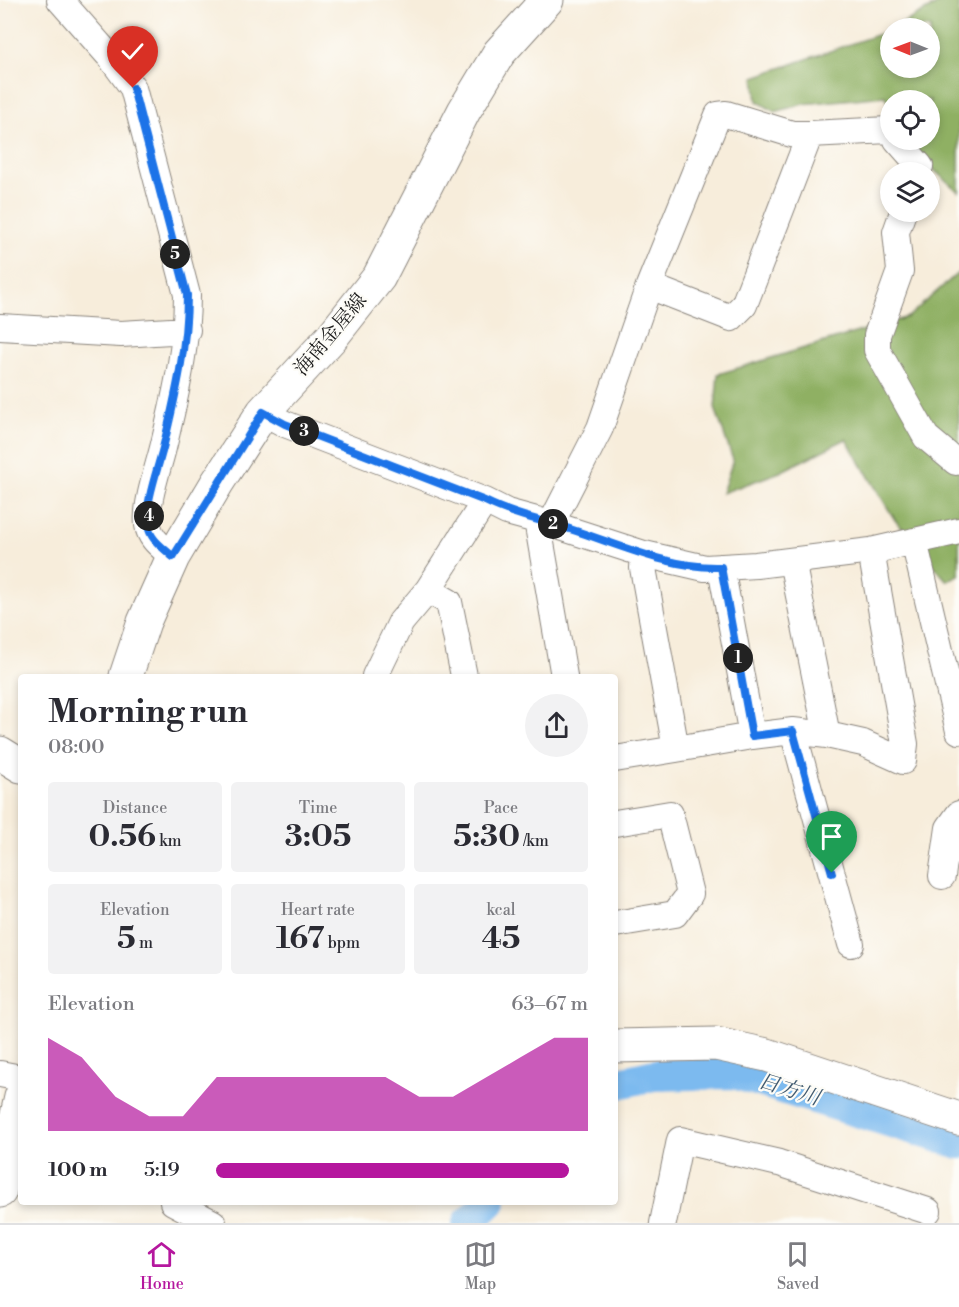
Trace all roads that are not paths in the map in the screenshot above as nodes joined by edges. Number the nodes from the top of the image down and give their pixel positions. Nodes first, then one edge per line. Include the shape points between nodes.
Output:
1 (60, 0) edge
2 (547, 0) edge
3 (880, 130) edge
4 (810, 134) junction
5 (906, 150) edge
6 (916, 162) edge
7 (900, 222) edge
8 (649, 286) junction
9 (0, 327) edge
10 (187, 330) junction
11 (263, 412) junction
12 (959, 461) edge
13 (485, 501) junction
14 (544, 522) junction
15 (959, 531) edge
16 (914, 542) junction
17 (871, 550) junction
18 (644, 554) junction
19 (173, 557) junction
20 (792, 561) junction
21 (721, 567) junction
22 (428, 590) junction
23 (953, 670) edge
24 (127, 674) edge
25 (376, 674) edge
26 (464, 674) edge
27 (564, 674) edge
28 (793, 731) junction
29 (959, 731) edge
30 (827, 735) junction
31 (752, 736) junction
32 (676, 748) junction
33 (0, 753) edge
34 (618, 758) edge
35 (18, 764) edge
36 (959, 814) edge
37 (618, 822) edge
38 (942, 876) dead end
39 (618, 924) edge
40 (851, 944) dead end
41 (618, 1046) edge
42 (0, 1074) edge
43 (18, 1077) edge
44 (18, 1112) edge
45 (959, 1119) edge
46 (0, 1191) edge
47 (179, 1205) edge
48 (928, 1211) dead end
49 (213, 1223) edge
50 (663, 1223) edge

1 - 10 street via 133,88 187,295
2 - 11 main road, 海南金屋線 via 499,53 464,111 379,277 331,338
3 - 4 street
4 - 8 street via 792,134 718,115
4 - 8 street via 744,305 731,318
5 - 6 street
7 - 12 street via 896,232 900,271 877,335 877,350 926,437
8 - 14 street via 600,428
9 - 10 street via 121,334
10 - 19 street via 147,523 151,537
11 - 13 street
11 - 19 main road, 海南金屋線
13 - 14 street
13 - 22 street
14 - 18 street
14 - 27 street
15 - 16 street
16 - 17 street
16 - 23 street
17 - 20 street
17 - 30 street via 905,744 903,761 863,743
18 - 21 street via 705,568
18 - 32 street via 643,568
19 - 24 main road, 海南金屋線 via 144,622
20 - 21 street
20 - 30 street
21 - 31 street
22 - 25 street via 401,622
22 - 26 street via 449,602
23 - 29 street
28 - 30 street
28 - 31 street
28 - 40 street
31 - 32 street
32 - 34 street
33 - 35 main road
36 - 38 street via 949,828
37 - 39 street via 669,814 690,894 675,914
41 - 45 main road via 716,1044 767,1055
42 - 43 street
44 - 46 main road
47 - 49 street
48 - 50 street via 779,1163 680,1140

